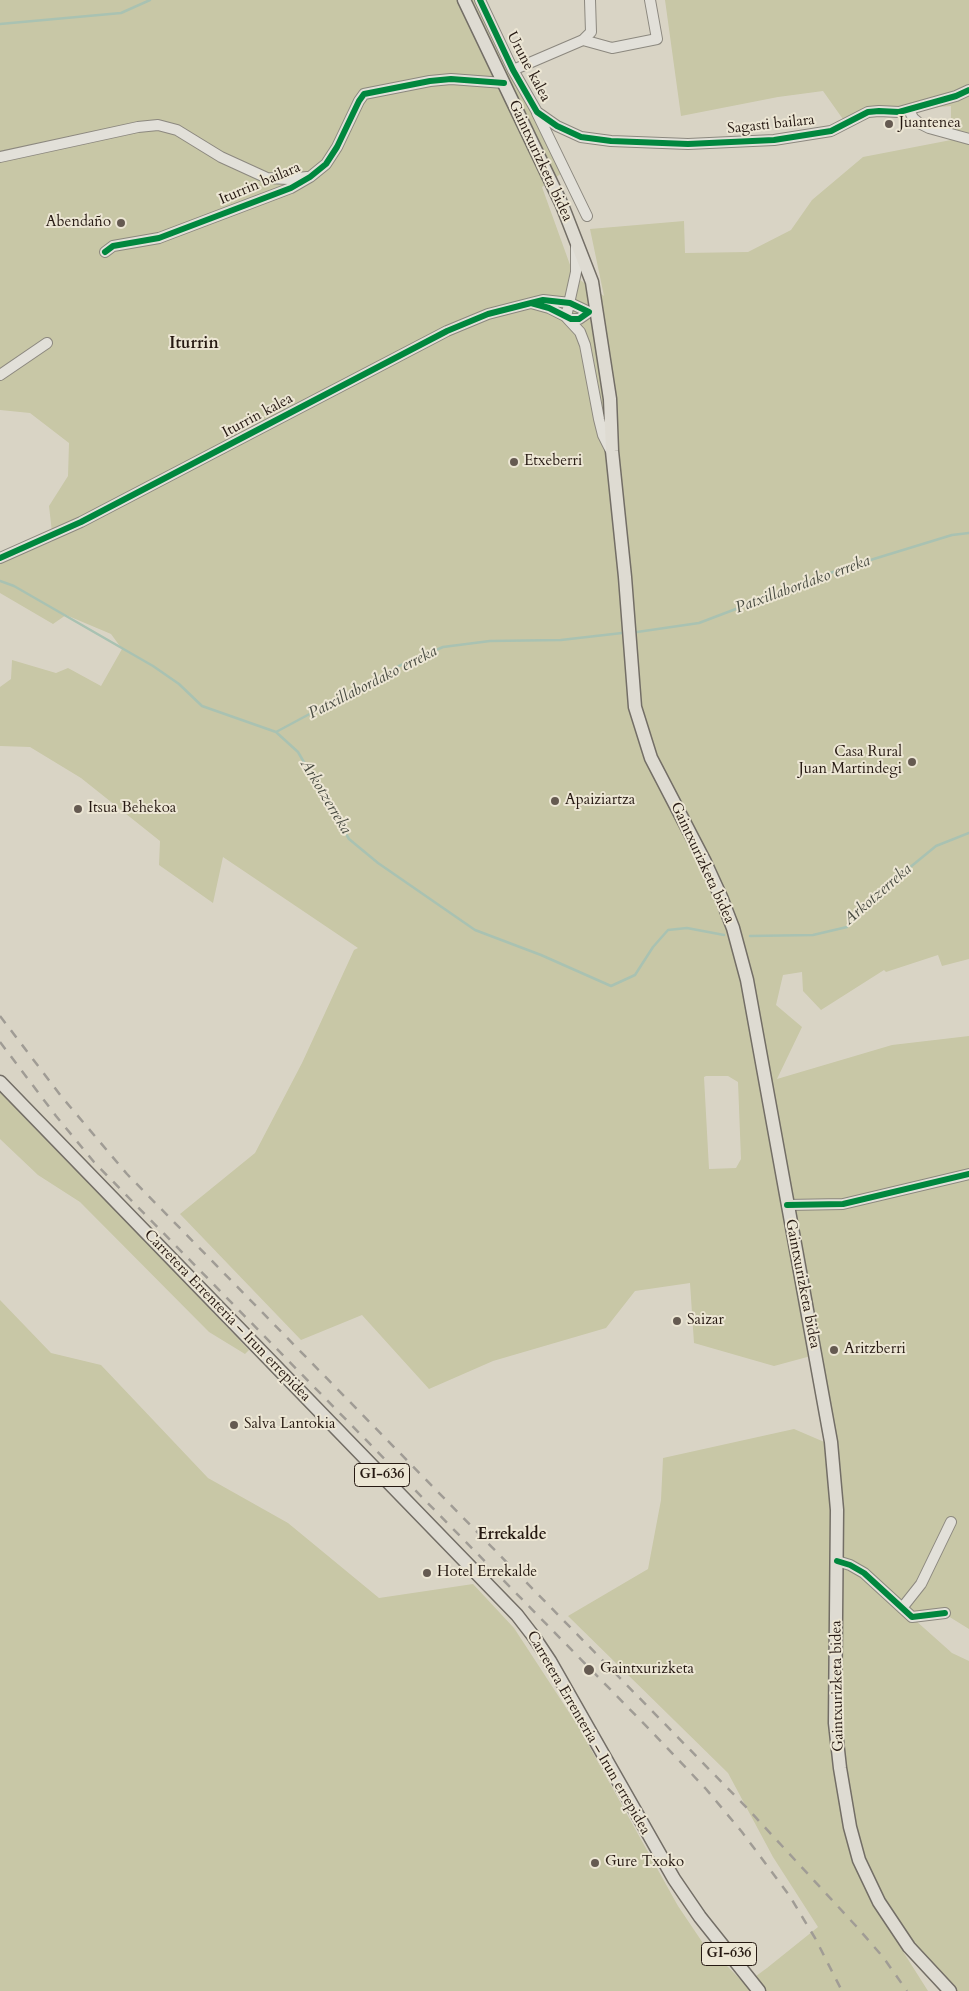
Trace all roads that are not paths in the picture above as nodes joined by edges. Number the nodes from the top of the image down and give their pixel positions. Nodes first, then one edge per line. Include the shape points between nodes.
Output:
1 (464, 0) edge
2 (480, 0) edge
3 (590, 0) edge
4 (650, 0) edge
5 (583, 40) junction
6 (513, 70) junction
7 (504, 83) junction
8 (969, 90) edge
9 (909, 110) junction
10 (537, 112) junction
11 (969, 139) edge
12 (688, 144) joint
13 (0, 157) edge
14 (310, 177) junction
15 (587, 216) dead end
16 (576, 241) junction
17 (105, 252) dead end
18 (575, 280) junction
19 (595, 296) junction
20 (543, 300) junction
21 (531, 303) junction
22 (570, 303) junction
23 (589, 312) junction
24 (566, 317) junction
25 (47, 343) dead end
26 (604, 356) junction
27 (0, 375) edge
28 (612, 451) junction
29 (0, 558) edge
30 (0, 1082) edge
31 (969, 1174) edge
32 (788, 1206) junction
33 (950, 1522) dead end
34 (838, 1561) junction
35 (902, 1608) junction
36 (945, 1613) dead end
37 (759, 1991) edge
38 (950, 1991) edge

1 - 7 main road, Gaintxurizketa bidea
2 - 6 street, Urune kalea
3 - 5 street via 591,32
4 - 5 street via 657,39 612,48
5 - 6 street
6 - 10 street, Urune kalea
7 - 14 street, Iturrin bailara via 451,79 364,94 326,164
7 - 16 main road, Gaintxurizketa bidea
8 - 9 street, Sagasti bailara
9 - 11 street via 913,118 929,128
9 - 12 street, Sagasti bailara via 868,112 832,131 816,135
10 - 12 street, Urune kalea via 581,138
10 - 15 street
13 - 14 street, Iturrin bailara via 138,126 158,125 177,130 268,178
14 - 17 street, Iturrin bailara via 292,188 160,238 113,246
16 - 18 street
16 - 19 main road, Gaintxurizketa bidea
16 - 23 main road, Gaintxurizketa bidea
18 - 20 street, Iturrin kalea via 561,294
18 - 22 street
19 - 23 main road, Gaintxurizketa bidea
19 - 26 main road, Gaintxurizketa bidea
20 - 21 street, Iturrin kalea
20 - 22 street, Iturrin kalea
21 - 24 street
21 - 29 street, Iturrin kalea via 488,314 447,331 74,526
22 - 23 street, Iturrin kalea
22 - 24 street
23 - 24 street via 579,319
23 - 26 main road, Gaintxurizketa bidea
23 - 28 main road, Gaintxurizketa bidea
24 - 28 street via 580,332 585,346 598,419
25 - 27 street
26 - 28 main road, Gaintxurizketa bidea
28 - 32 main road, Gaintxurizketa bidea via 633,689 639,724 651,758 713,880 738,946 755,1021
30 - 37 main road, Carretera Errenteria – Irun errepidea / GI-636 via 526,1626 546,1655 674,1879
31 - 32 street via 843,1204
32 - 34 main road, Gaintxurizketa bidea via 831,1442
33 - 35 street via 921,1584
34 - 35 street via 864,1573
34 - 38 main road, Gaintxurizketa bidea via 835,1723 850,1827 859,1860 879,1902 909,1947
35 - 36 street via 912,1617

